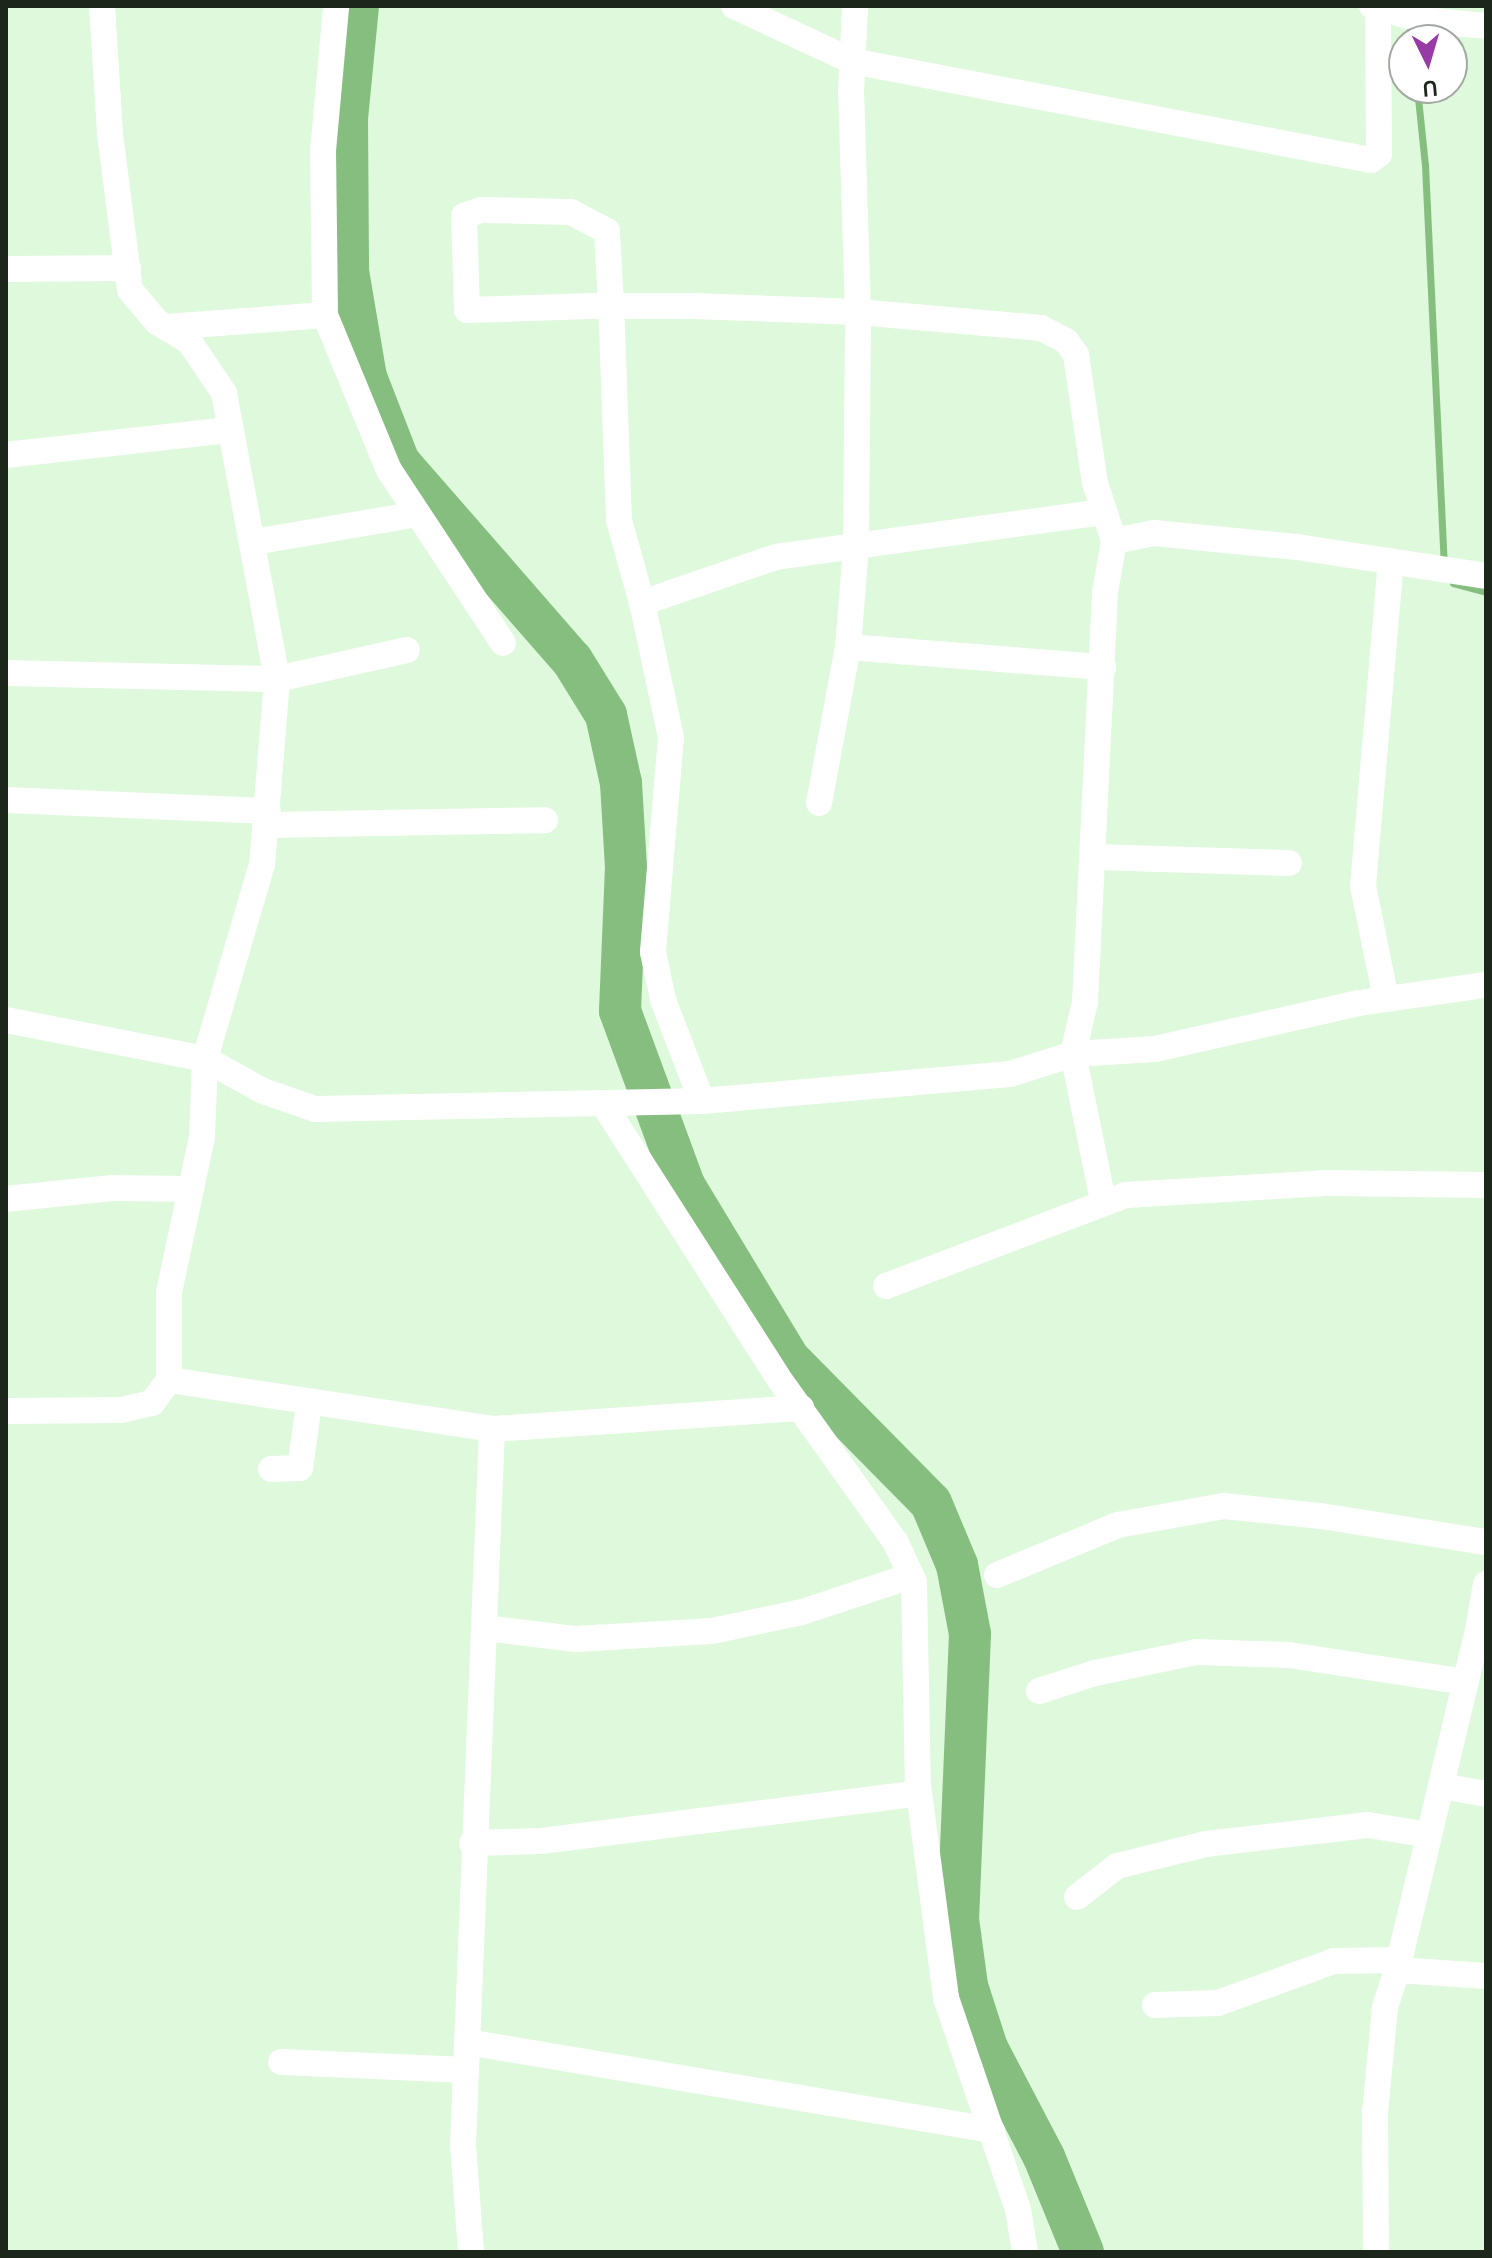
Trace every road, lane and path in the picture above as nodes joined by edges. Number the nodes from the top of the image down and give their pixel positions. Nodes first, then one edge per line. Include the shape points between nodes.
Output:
1 (102, 6) edge
2 (734, 6) edge
3 (855, 6) edge
4 (1379, 7) edge
5 (336, 8) edge
6 (1486, 26) edge
7 (852, 61) junction
8 (128, 268) junction
9 (6, 269) edge
10 (611, 306) junction
11 (858, 312) junction
12 (325, 315) junction
13 (166, 327) junction
14 (229, 430) junction
15 (6, 455) edge
16 (1103, 512) junction
17 (417, 514) junction
18 (1114, 541) junction
19 (254, 542) junction
20 (856, 547) junction
21 (1401, 562) junction
22 (1480, 575) edge
23 (642, 603) junction
24 (503, 643) dead end
25 (848, 647) junction
26 (407, 650) dead end
27 (1103, 667) junction
28 (6, 673) edge
29 (277, 679) junction
30 (6, 800) edge
31 (819, 803) dead end
32 (268, 818) junction
33 (545, 820) dead end
34 (1096, 857) junction
35 (1289, 863) dead end
36 (1486, 985) edge
37 (1386, 999) junction
38 (6, 1020) edge
39 (1073, 1054) junction
40 (205, 1059) junction
41 (702, 1101) junction
42 (613, 1104) junction
43 (1486, 1185) edge
44 (189, 1189) junction
45 (6, 1199) edge
46 (1103, 1201) junction
47 (886, 1286) dead end
48 (169, 1380) junction
49 (309, 1404) junction
50 (801, 1408) junction
51 (6, 1411) edge
52 (492, 1429) junction
53 (271, 1469) dead end
54 (1486, 1542) edge
55 (997, 1575) dead end
56 (911, 1576) junction
57 (1486, 1584) edge
58 (485, 1628) junction
59 (1481, 1636) edge
60 (1465, 1682) junction
61 (1039, 1691) dead end
62 (1441, 1786) junction
63 (919, 1793) junction
64 (1486, 1794) edge
65 (1429, 1835) junction
66 (472, 1843) junction
67 (1077, 1897) dead end
68 (1398, 1965) junction
69 (1486, 1976) edge
70 (1155, 2005) dead end
71 (467, 2042) junction
72 (281, 2062) dead end
73 (466, 2070) junction
74 (992, 2130) junction
75 (471, 2252) edge
76 (1025, 2252) edge
77 (1376, 2252) edge

1 - 8 street via 110,134
2 - 7 street
3 - 7 street
4 - 6 street via 1423,20
4 - 7 street via 1379,154 1371,160
5 - 12 street via 323,150
7 - 11 street
8 - 9 street
8 - 13 street via 130,290
10 - 10 street via 467,310 464,216 481,210 571,212 607,231
10 - 11 street
10 - 23 street via 619,520
11 - 16 street via 1041,328 1066,341 1076,355
11 - 20 street
12 - 13 street
12 - 17 street via 389,470
13 - 14 street via 189,341 206,362 224,393
14 - 15 street
14 - 19 street
16 - 18 street
16 - 20 street
17 - 19 street
17 - 24 street
18 - 21 street via 1154,533
18 - 27 street via 1107,565
19 - 29 street
20 - 23 street via 776,557
20 - 25 street
21 - 22 street
21 - 37 street via 1363,886
23 - 41 street via 671,737 653,952 663,1000
25 - 27 street
25 - 31 street
26 - 29 street
27 - 34 street
28 - 29 street
29 - 32 street
30 - 32 street
32 - 33 street
32 - 40 street via 262,864
34 - 35 street
34 - 39 street via 1085,1002
36 - 37 street
37 - 39 street via 1155,1049
38 - 40 street
39 - 41 street via 1010,1074
39 - 46 street
40 - 42 street via 263,1091 315,1109
40 - 44 street via 202,1137
41 - 42 street
42 - 50 street
43 - 46 street via 1270,1185
44 - 45 street via 112,1188
44 - 48 street via 169,1292
46 - 47 street
48 - 49 street
48 - 51 street via 152,1403 121,1410
49 - 52 street
49 - 53 street via 300,1468
50 - 52 street
50 - 56 street via 896,1543
52 - 58 street
54 - 55 street via 1224,1506 1118,1525
56 - 58 street via 802,1612 712,1631 576,1639
56 - 63 street via 917,1607
57 - 59 street
58 - 66 street
59 - 60 street
60 - 61 street via 1289,1655 1196,1652
60 - 62 street
62 - 64 street
62 - 65 street
63 - 66 street via 571,1837
63 - 74 street via 946,1998
65 - 67 street via 1368,1825 1206,1844 1117,1866
65 - 68 street
66 - 71 street
68 - 69 street
68 - 70 street via 1334,1961 1218,2003
68 - 77 street via 1385,2007 1375,2113
71 - 73 street
71 - 74 street
72 - 73 street
73 - 75 street via 463,2145
74 - 76 street

